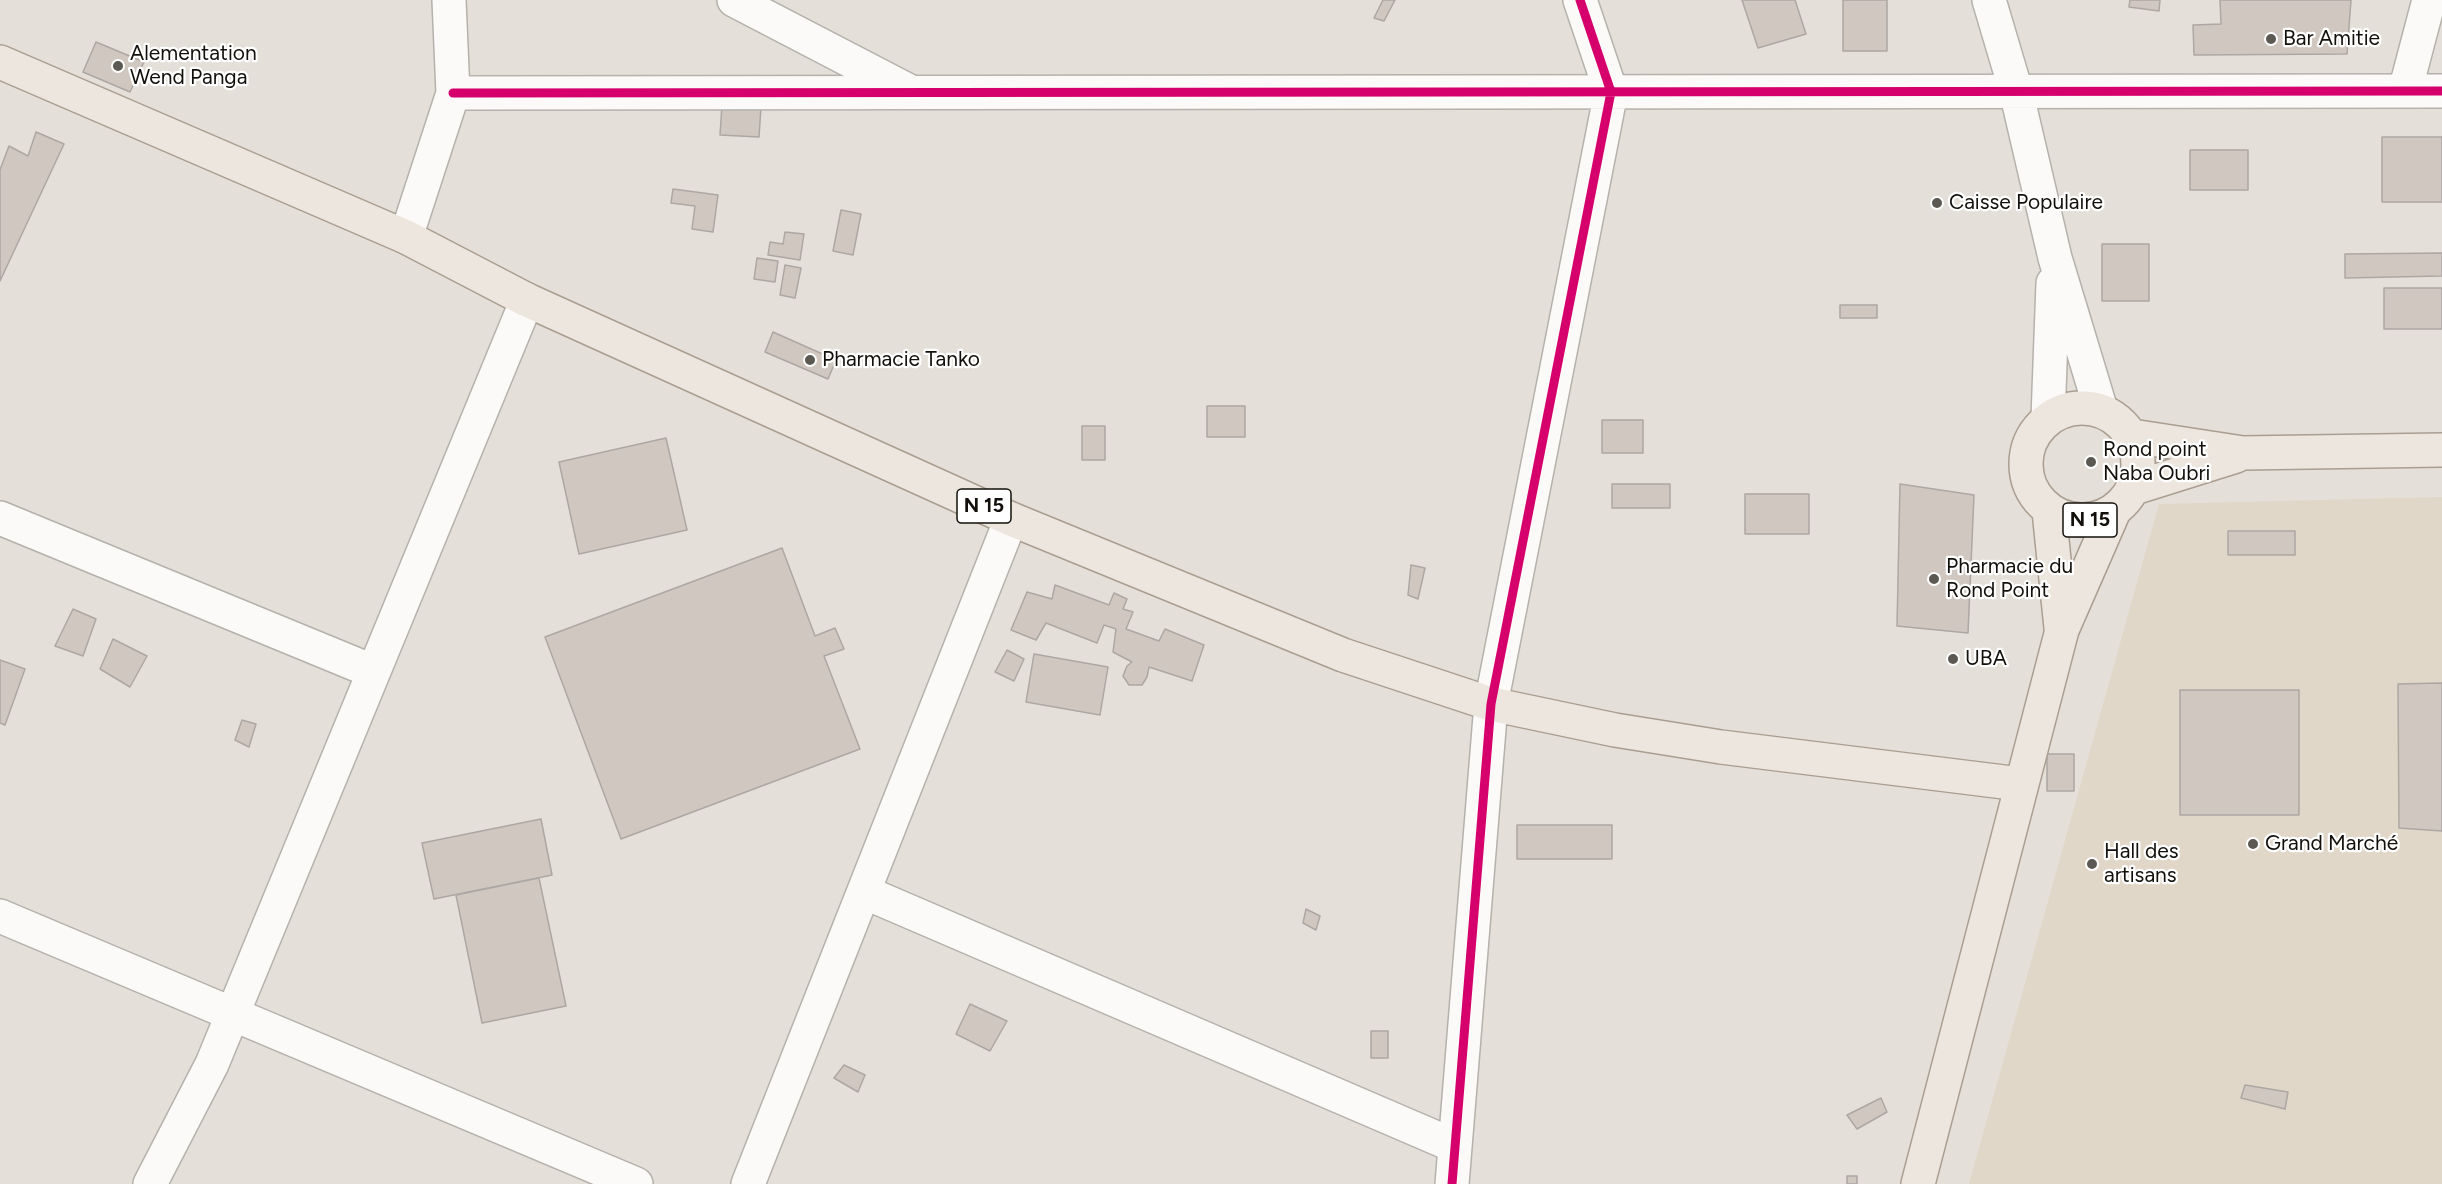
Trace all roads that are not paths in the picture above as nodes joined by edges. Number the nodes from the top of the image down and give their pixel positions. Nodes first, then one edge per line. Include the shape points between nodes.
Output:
1 (449, 0) edge
2 (734, 0) edge
3 (1580, 0) edge
4 (1989, 0) edge
5 (2429, 0) edge
6 (0, 62) edge
7 (2016, 91) junction
8 (2405, 91) junction
9 (2442, 91) edge
10 (912, 92) junction
11 (1611, 92) junction
12 (453, 93) junction
13 (406, 237) junction
14 (2055, 258) junction
15 (527, 300) junction
16 (2101, 410) junction
17 (2048, 418) junction
18 (2132, 436) junction
19 (2442, 450) edge
20 (2243, 453) junction
21 (2124, 499) junction
22 (2049, 511) junction
23 (0, 518) edge
24 (1011, 519) junction
25 (2062, 630) junction
26 (372, 671) junction
27 (1491, 704) junction
28 (2020, 784) junction
29 (864, 892) junction
30 (0, 916) edge
31 (232, 1013) junction
32 (1455, 1146) junction
33 (150, 1184) edge
34 (636, 1184) edge
35 (748, 1184) edge
36 (1452, 1184) edge
37 (1918, 1184) edge

1 - 12 street
2 - 10 street
3 - 11 street
4 - 7 street
5 - 8 street
6 - 13 main road, N 15
7 - 8 street
7 - 11 street
7 - 14 street
8 - 9 street
10 - 11 street
10 - 12 street
11 - 27 street
12 - 13 street
13 - 15 main road, N 15
14 - 16 street
14 - 17 street
15 - 24 main road, N 15
15 - 26 street
16 - 17 main road, N 15 via 2073,407
16 - 18 main road via 2119,420
17 - 22 main road, N 15 via 2030,438 2024,464 2031,491
18 - 20 main road, N 15
18 - 21 main road, N 15 via 2139,461
19 - 20 main road, N 15
20 - 21 main road, N 15
21 - 22 main road, N 15 via 2093,520 2070,520
21 - 25 main road, N 15
22 - 25 main road, N 15
23 - 26 street
24 - 27 main road, N 15 via 1343,655
24 - 29 street
25 - 28 main road, N 15
26 - 31 street
27 - 28 main road, N 15 via 1721,747
27 - 32 street
28 - 37 main road
29 - 32 street
29 - 35 street
30 - 31 street
31 - 33 street via 212,1064
31 - 34 street
32 - 36 street

